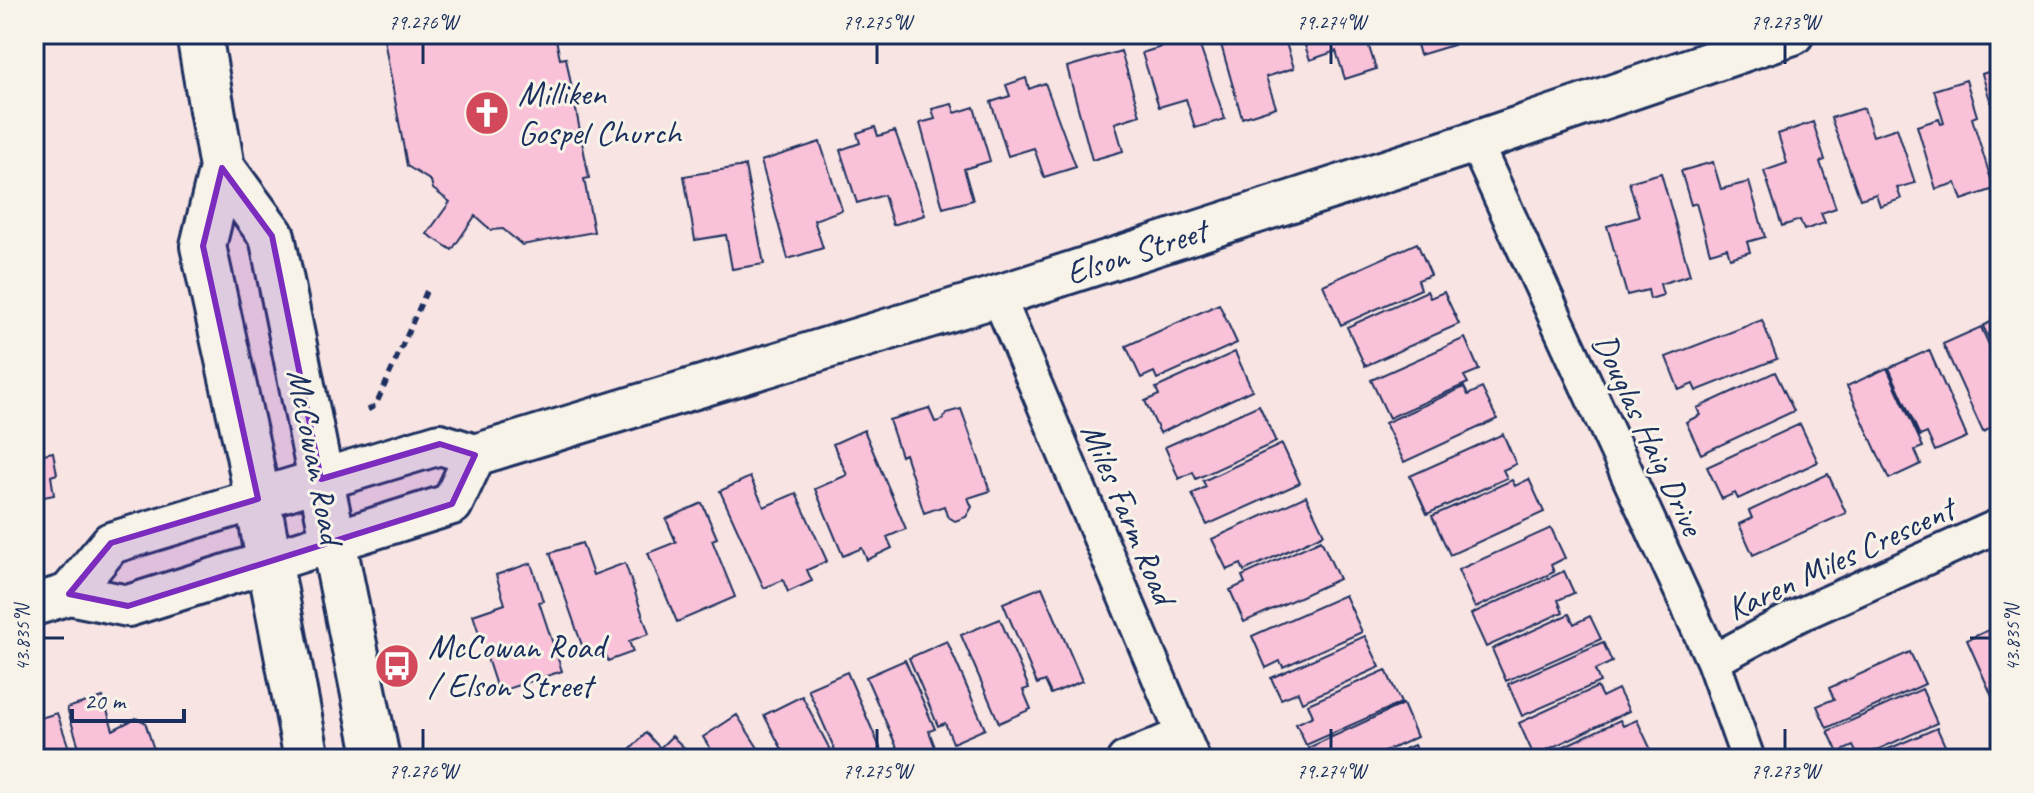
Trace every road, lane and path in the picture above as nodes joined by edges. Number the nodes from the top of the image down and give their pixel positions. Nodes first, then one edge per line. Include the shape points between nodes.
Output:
1 (199, 34) edge
2 (1784, 35) edge
3 (1475, 142) junction
4 (222, 168) junction
5 (427, 290) dead end
6 (998, 296) junction
7 (368, 410) dead end
8 (475, 455) junction
9 (321, 479) junction
10 (258, 499) junction
11 (2000, 525) edge
12 (333, 541) junction
13 (269, 561) junction
14 (51, 599) edge
15 (1713, 661) junction
16 (1186, 747) edge
17 (307, 759) edge
18 (377, 759) edge
19 (1124, 759) edge
20 (1748, 759) edge

1 - 4 main road, McCowan Road
2 - 3 street, Elson Street
3 - 6 street, Elson Street
3 - 15 street, Douglas Haig Drive
4 - 9 main road, McCowan Road via 272,236
4 - 10 main road, McCowan Road via 203,246
5 - 7 path via 376,405
6 - 8 street, Elson Street
6 - 16 street, Miles Farm Road
8 - 9 street via 440,444
8 - 12 street via 452,504
9 - 10 street
9 - 12 main road, McCowan Road
10 - 13 main road, McCowan Road
10 - 14 street via 111,543
11 - 15 street, Karen Miles Crescent via 1793,618
12 - 13 street
12 - 18 main road, McCowan Road
13 - 14 street via 128,606
13 - 17 main road, McCowan Road
15 - 20 street, Douglas Haig Drive
16 - 19 street

